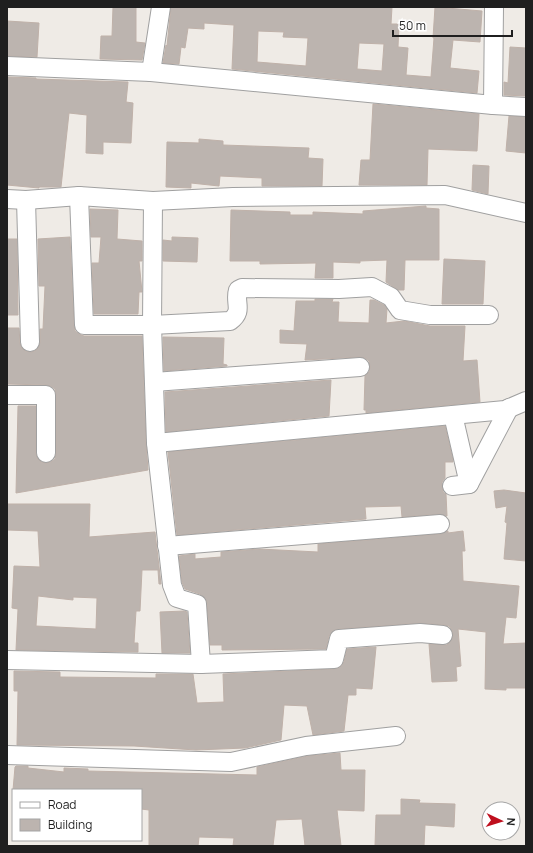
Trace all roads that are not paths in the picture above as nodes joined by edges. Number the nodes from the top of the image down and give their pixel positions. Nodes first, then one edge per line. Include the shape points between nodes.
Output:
1 (161, 7) edge
2 (494, 7) edge
3 (7, 66) edge
4 (151, 72) junction
5 (493, 105) junction
6 (526, 107) edge
7 (79, 196) junction
8 (7, 199) edge
9 (26, 200) junction
10 (152, 201) junction
11 (526, 213) edge
12 (489, 315) dead end
13 (152, 325) junction
14 (30, 342) dead end
15 (360, 367) dead end
16 (154, 382) junction
17 (7, 395) edge
18 (526, 401) edge
19 (509, 408) junction
20 (453, 415) junction
21 (156, 443) junction
22 (46, 453) dead end
23 (440, 524) dead end
24 (167, 546) junction
25 (443, 635) dead end
26 (7, 660) edge
27 (201, 664) junction
28 (396, 736) dead end
29 (7, 755) edge

1 - 4 street
2 - 5 street
3 - 4 street
4 - 5 street
5 - 6 street
7 - 9 street
7 - 10 street
7 - 13 street via 84,325
8 - 9 street
9 - 14 street
10 - 11 street via 233,197 445,195
10 - 13 street
12 - 13 street via 430,315 400,310 391,297 372,287 242,288 237,294 238,312 230,321
13 - 16 street
15 - 16 street
16 - 21 street
17 - 22 street via 46,395
18 - 19 street
19 - 20 street
19 - 20 street via 461,485
20 - 21 street
21 - 24 street
23 - 24 street
24 - 27 street via 172,585 177,598 197,604
25 - 27 street via 420,633 339,639 334,659
26 - 27 street
28 - 29 street via 306,746 231,762

